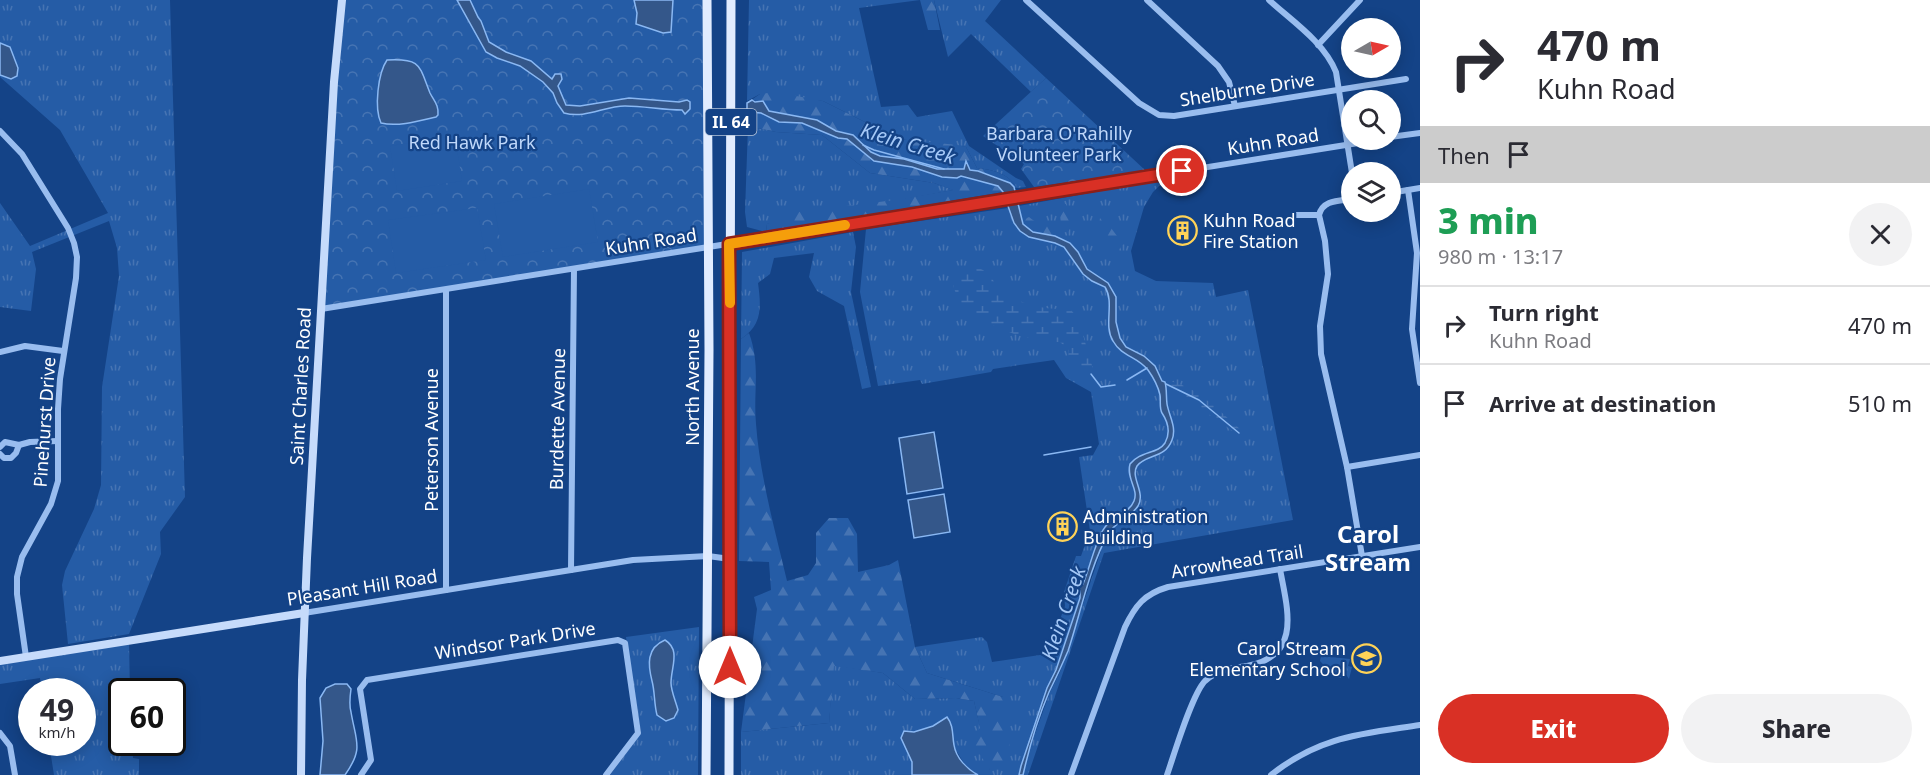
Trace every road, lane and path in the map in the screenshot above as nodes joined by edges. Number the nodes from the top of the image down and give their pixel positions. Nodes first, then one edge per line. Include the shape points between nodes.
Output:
1 (342, 0) edge
2 (707, 0) edge
3 (731, 0) edge
4 (1026, 0) edge
5 (1148, 0) edge
6 (1269, 0) edge
7 (1360, 0) edge
8 (1318, 45) junction
9 (1406, 79) dead end
10 (1338, 90) junction
11 (1234, 106) junction
12 (1341, 110) edge
13 (0, 131) edge
14 (1420, 132) edge
15 (1401, 135) edge
16 (1341, 145) edge
17 (1420, 188) edge
18 (1408, 190) junction
19 (1401, 191) edge
20 (1341, 201) edge
21 (1296, 215) dead end
22 (1319, 215) junction
23 (729, 244) junction
24 (709, 247) junction
25 (574, 269) junction
26 (446, 290) junction
27 (321, 309) junction
28 (63, 351) junction
29 (0, 352) edge
30 (1420, 383) edge
31 (58, 441) junction
32 (19, 445) junction
33 (0, 447) edge
34 (0, 454) edge
35 (1420, 455) edge
36 (1347, 467) junction
37 (1420, 547) edge
38 (708, 556) junction
39 (1362, 556) junction
40 (730, 559) junction
41 (1280, 569) junction
42 (571, 570) junction
43 (446, 590) junction
44 (304, 613) junction
45 (26, 657) junction
46 (0, 661) edge
47 (1420, 725) edge
48 (0, 734) edge
49 (15, 775) edge
50 (301, 775) edge
51 (361, 775) edge
52 (606, 775) edge
53 (706, 775) edge
54 (729, 775) edge
55 (1071, 775) edge
56 (1167, 775) edge
57 (1271, 775) edge

1 - 27 street, Saint Charles Road
2 - 24 main road, North Avenue / IL 64
3 - 23 main road, IL 64
4 - 11 street, Shelburne Drive via 1146,108 1159,115
5 - 11 street via 1218,66 1229,82
6 - 8 street
7 - 8 street
8 - 10 street via 1333,64
9 - 10 street, Shelburne Drive
10 - 11 street, Shelburne Drive
10 - 12 street
13 - 28 street, Pinehurst Drive via 22,154 74,243 76,278
14 - 15 street
16 - 23 street, Kuhn Road
17 - 18 street
18 - 19 street
18 - 30 street via 1417,253 1412,329
20 - 22 street via 1328,204
21 - 22 street
22 - 36 street via 1328,274 1320,326 1321,354
23 - 24 street, Kuhn Road
23 - 40 main road, IL 64
24 - 25 street, Kuhn Road
24 - 38 main road, North Avenue / IL 64
25 - 26 street, Kuhn Road
25 - 42 street, Burdette Avenue
26 - 27 street, Kuhn Road
26 - 43 street, Peterson Avenue
27 - 44 street, Saint Charles Road
28 - 29 street via 25,346
28 - 31 street, Pinehurst Drive
31 - 32 street
31 - 45 street, Pinehurst Drive via 56,493 25,551 17,577
32 - 33 street via 7,442
32 - 34 street via 11,458
35 - 36 street
36 - 39 street
37 - 39 street, Arrowhead Trail
38 - 40 street, Pleasant Hill Road
38 - 42 street, Pleasant Hill Road via 633,560
38 - 53 main road, North Avenue / IL 64
39 - 41 street, Arrowhead Trail
40 - 54 main road, IL 64
41 - 55 street, Arrowhead Trail via 1168,586 1133,609
41 - 56 street via 1289,623 1279,650 1255,664 1218,672 1202,685
42 - 43 street, Pleasant Hill Road
43 - 44 street, Pleasant Hill Road
44 - 45 street, Pleasant Hill Road
44 - 50 street, Saint Charles Road
45 - 46 street, Pleasant Hill Road
47 - 57 street via 1326,742
48 - 49 street via 10,746
51 - 52 street, Windsor Park Drive via 371,760 360,689 367,680 618,640 625,643 638,733

